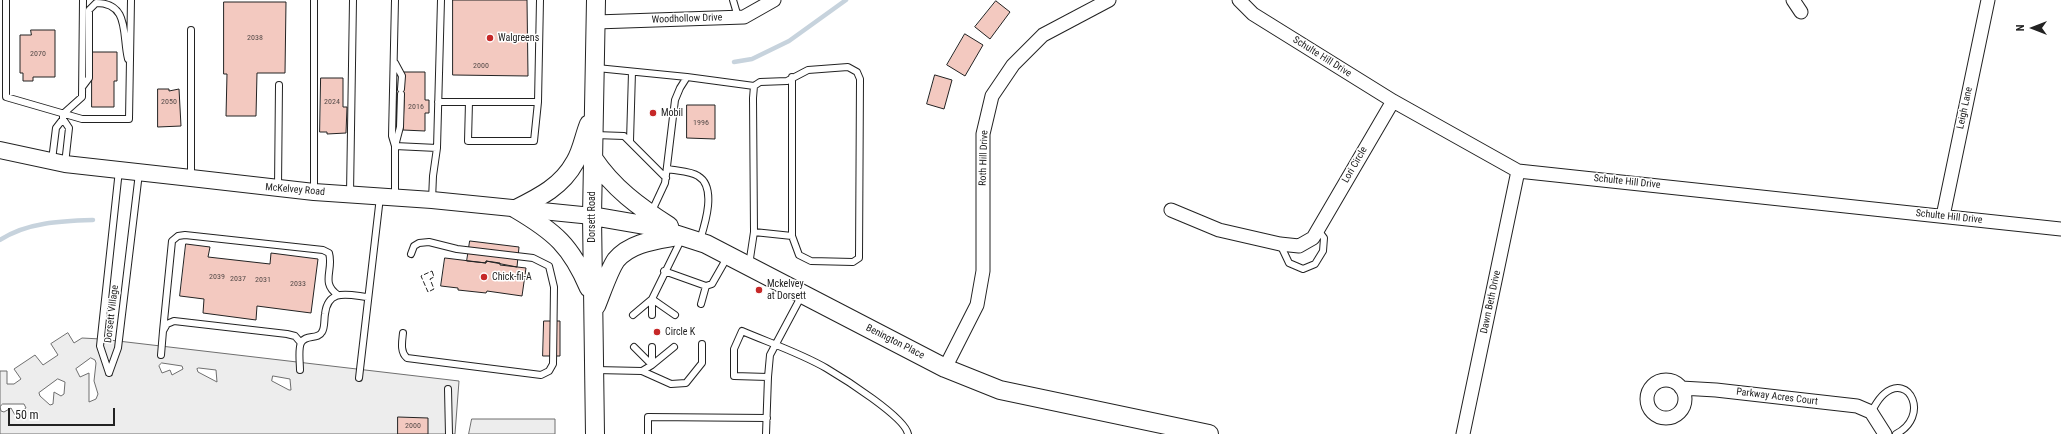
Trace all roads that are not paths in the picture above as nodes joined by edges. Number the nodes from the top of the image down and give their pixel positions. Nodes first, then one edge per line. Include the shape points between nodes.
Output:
1 (6, 0) edge
2 (83, 0) edge
3 (131, 0) edge
4 (314, 0) edge
5 (353, 0) edge
6 (395, 0) edge
7 (441, 0) edge
8 (540, 0) edge
9 (596, 0) edge
10 (732, 0) edge
11 (774, 0) edge
12 (1109, 0) edge
13 (1239, 0) edge
14 (1793, 0) edge
15 (1988, 0) edge
16 (1801, 12) dead end
17 (738, 17) junction
18 (596, 22) junction
19 (191, 30) dead end
20 (394, 62) junction
21 (130, 66) junction
22 (595, 68) junction
23 (632, 72) junction
24 (687, 77) junction
25 (792, 77) junction
26 (279, 85) dead end
27 (83, 86) junction
28 (754, 86) junction
29 (1393, 101) junction
30 (438, 102) junction
31 (469, 102) junction
32 (538, 102) junction
33 (594, 108) junction
34 (63, 117) junction
35 (594, 135) junction
36 (630, 140) junction
37 (395, 146) junction
38 (437, 148) junction
39 (0, 150) edge
40 (593, 158) junction
41 (58, 163) junction
42 (668, 169) junction
43 (119, 170) junction
44 (1518, 171) junction
45 (139, 172) junction
46 (191, 178) junction
47 (666, 178) junction
48 (278, 188) junction
49 (314, 192) junction
50 (350, 194) junction
51 (387, 197) junction
52 (432, 200) junction
53 (516, 209) junction
54 (1171, 210) dead end
55 (650, 214) junction
56 (592, 216) junction
57 (1943, 216) junction
58 (1318, 229) junction
59 (2061, 229) edge
60 (754, 232) junction
61 (683, 236) junction
62 (792, 236) junction
63 (700, 242) junction
64 (1280, 244) junction
65 (411, 254) dead end
66 (728, 256) junction
67 (748, 266) junction
68 (664, 271) junction
69 (706, 286) junction
70 (803, 294) junction
71 (338, 295) junction
72 (368, 297) junction
73 (652, 299) junction
74 (593, 304) junction
75 (701, 304) dead end
76 (633, 315) dead end
77 (652, 315) dead end
78 (675, 315) dead end
79 (163, 331) junction
80 (403, 333) dead end
81 (301, 343) junction
82 (702, 344) dead end
83 (775, 346) junction
84 (634, 347) dead end
85 (652, 347) dead end
86 (674, 348) dead end
87 (161, 355) dead end
88 (652, 365) junction
89 (945, 368) junction
90 (300, 370) dead end
91 (594, 370) junction
92 (642, 371) junction
93 (768, 377) junction
94 (359, 378) dead end
95 (1681, 388) dead end
96 (448, 389) dead end
97 (1871, 412) junction
98 (767, 418) junction
99 (1153, 429) edge
100 (449, 434) edge
101 (595, 434) edge
102 (648, 434) edge
103 (766, 434) edge
104 (908, 434) edge
105 (1209, 434) edge
106 (1463, 434) edge
107 (1885, 434) edge
108 (1896, 434) edge

1 - 34 lane via 6,97
2 - 27 lane
3 - 21 lane
4 - 49 lane
5 - 50 lane
6 - 20 lane
7 - 30 lane
8 - 32 lane
9 - 18 main road, Dorsett Road
10 - 17 lane
11 - 17 street, Woodhollow Drive via 744,17
12 - 89 street, Roth Hill Drive via 1043,36 1013,65 992,96 983,134 983,271 977,305
13 - 29 street, Schulte Hill Drive via 1253,14
14 - 16 street
15 - 57 street, Leigh Lane
17 - 18 street, Woodhollow Drive
18 - 22 main road, Dorsett Road
19 - 46 lane
20 - 37 lane via 392,136
20 - 37 lane via 402,76 400,127
21 - 27 lane via 125,48 123,22 117,9 108,3 96,3 89,10 89,78
21 - 34 lane via 129,119
22 - 23 lane
22 - 33 main road, Dorsett Road
23 - 24 lane
23 - 36 lane
24 - 28 lane
24 - 42 lane via 675,100
25 - 28 lane via 787,80 760,82
25 - 62 lane
25 - 62 lane via 808,70 848,67 857,72 860,79 859,258 853,262 811,260 799,256
26 - 48 lane
27 - 34 lane via 82,97
28 - 60 lane
29 - 44 street, Schulte Hill Drive
29 - 58 street, Lori Circle
30 - 31 lane
30 - 38 lane
31 - 32 lane
31 - 32 lane via 468,140 490,141 534,141
33 - 35 main road, Dorsett Road
33 - 53 main road via 576,162 559,184 543,196
34 - 41 lane via 56,128
34 - 41 lane via 69,128
35 - 36 lane via 620,135
35 - 40 main road, Dorsett Road
36 - 47 lane
37 - 38 lane
37 - 51 lane
38 - 52 lane
39 - 41 street, McKelvey Road
40 - 55 main road via 606,177
40 - 56 main road, Dorsett Road
41 - 43 street, McKelvey Road
42 - 47 lane
42 - 63 lane via 698,175 708,190 708,214
43 - 45 street, McKelvey Road
43 - 45 lane, Dorsett Village via 100,346 109,372 118,348
44 - 57 street, Schulte Hill Drive
44 - 106 street, Dawn Beth Drive
45 - 46 street, McKelvey Road
46 - 48 street, McKelvey Road
47 - 55 lane
48 - 49 street, McKelvey Road
49 - 50 street, McKelvey Road
50 - 51 street, McKelvey Road
51 - 52 street, McKelvey Road
51 - 72 lane
52 - 53 street, McKelvey Road
53 - 56 street, McKelvey Road
53 - 74 main road via 542,224 562,240 580,265
54 - 64 street, Lori Circle via 1219,230
55 - 61 main road
56 - 61 main road, Benington Place via 650,226
56 - 74 main road, Dorsett Road
57 - 59 street, Schulte Hill Drive
58 - 64 street, Lori Circle via 1313,238 1299,246
58 - 64 lane via 1324,238 1323,251 1315,264 1303,269 1289,263
60 - 62 lane
60 - 67 lane
61 - 63 main road, Benington Place
61 - 68 lane
61 - 74 main road via 650,241 630,248 616,261
63 - 66 main road, Benington Place
65 - 80 lane via 414,246 429,242 457,249 533,258 549,266 554,286 553,364 549,371 541,375 407,358 403,354
66 - 67 main road, Benington Place
66 - 69 lane via 712,284
67 - 70 main road, Benington Place
68 - 69 lane
68 - 73 lane
69 - 75 lane
70 - 83 lane
70 - 89 main road, Benington Place
71 - 72 lane
71 - 79 lane via 328,283 329,252 178,236 172,241
71 - 81 lane via 330,298 326,306 322,332
72 - 94 lane
73 - 76 lane
73 - 77 lane
73 - 78 lane
74 - 91 main road, Dorsett Road
79 - 81 lane via 167,324 174,321 287,334 295,336
79 - 87 lane
81 - 90 lane
82 - 92 lane via 702,363 686,383 672,384
83 - 93 lane via 770,355
83 - 93 lane via 742,331 734,349 734,376
83 - 104 lane via 825,368 884,407 903,423
84 - 88 lane
85 - 88 lane
86 - 88 lane
88 - 92 lane
89 - 99 main road, Benington Place via 1000,390
91 - 92 lane
91 - 101 main road, Dorsett Road
93 - 98 lane
95 - 97 street, Parkway Acres Court via 1857,406
96 - 100 lane
97 - 107 street
97 - 108 lane via 1883,394 1890,390 1904,390 1911,395 1915,403 1913,419
98 - 102 lane via 648,417
98 - 103 lane
99 - 105 main road, Benington Place

